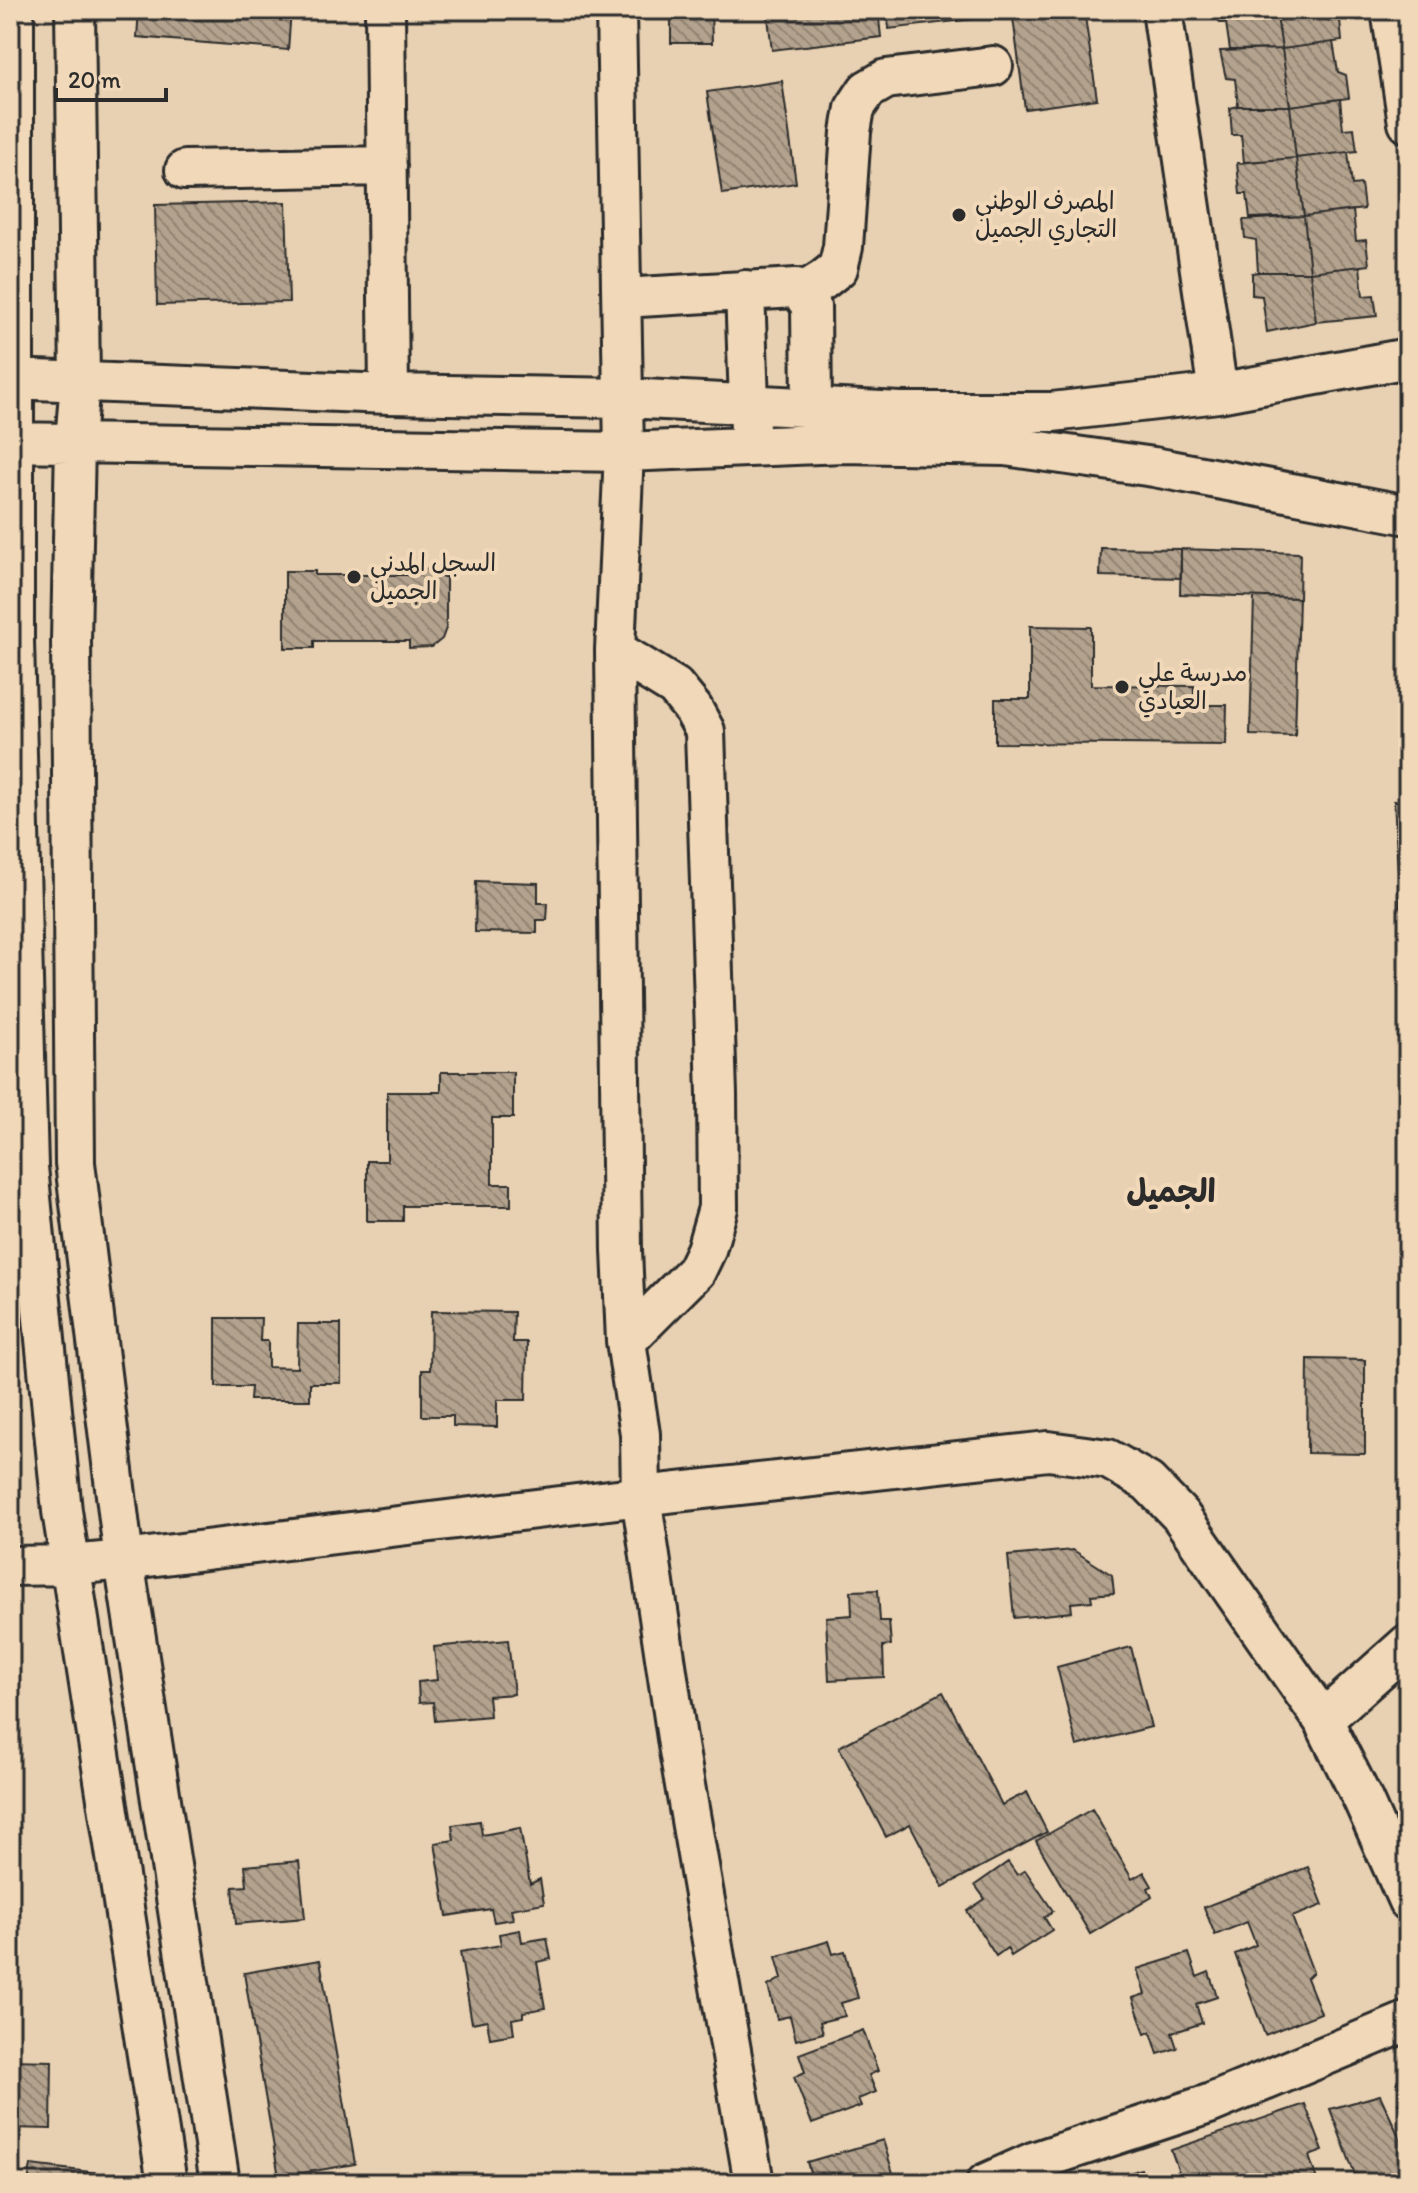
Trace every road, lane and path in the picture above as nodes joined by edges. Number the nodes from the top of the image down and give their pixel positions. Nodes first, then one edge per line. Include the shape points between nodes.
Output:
1 (14, 10) edge
2 (75, 10) edge
3 (385, 10) edge
4 (616, 10) edge
5 (1162, 10) edge
6 (1391, 10) edge
7 (993, 66) dead end
8 (1408, 123) edge
9 (387, 166) junction
10 (185, 170) dead end
11 (745, 290) junction
12 (802, 293) junction
13 (622, 298) junction
14 (1408, 358) edge
15 (11, 379) edge
16 (80, 381) junction
17 (1218, 393) junction
18 (389, 394) junction
19 (624, 398) junction
20 (750, 405) junction
21 (812, 407) junction
22 (11, 442) edge
23 (75, 442) junction
24 (750, 447) junction
25 (624, 452) junction
26 (1408, 515) edge
27 (615, 650) junction
28 (626, 1341) junction
29 (641, 1496) junction
30 (124, 1560) junction
31 (71, 1565) junction
32 (10, 1566) edge
33 (1408, 1644) edge
34 (1323, 1720) junction
35 (1408, 1901) edge
36 (1408, 2021) edge
37 (1036, 2172) edge
38 (167, 2183) edge
39 (220, 2183) edge
40 (754, 2183) edge
41 (986, 2183) edge

1 - 15 street
2 - 16 street
3 - 9 street
4 - 13 street
5 - 17 street
6 - 8 street
7 - 12 street via 886,79 867,90 855,108 851,132 838,268
9 - 10 street
9 - 18 street
11 - 12 street via 796,288
11 - 13 street
11 - 20 street
12 - 21 street via 811,306
13 - 19 street
14 - 17 street
15 - 16 street
15 - 22 street
16 - 18 street
16 - 23 street
17 - 21 street via 1052,412
18 - 19 street
19 - 20 street
19 - 25 street
20 - 21 street
20 - 24 street
22 - 23 street
22 - 31 street via 28,1167
23 - 25 street
23 - 30 street via 75,1163
24 - 25 street
24 - 26 street via 1005,446 1154,467
25 - 27 street
27 - 28 street
27 - 28 street via 675,687 705,731 717,1094 718,1208 706,1250 696,1271
28 - 29 street via 640,1434
29 - 30 street
29 - 34 street via 1048,1451 1108,1459 1148,1482 1180,1515
29 - 40 street
30 - 31 street
30 - 39 street
31 - 32 street
31 - 38 street
33 - 34 street
34 - 35 street
36 - 37 street
37 - 41 street

